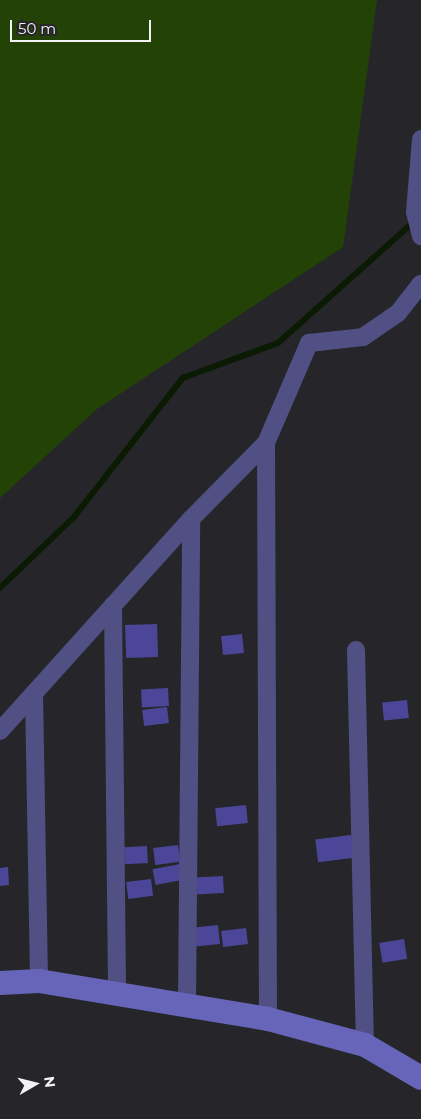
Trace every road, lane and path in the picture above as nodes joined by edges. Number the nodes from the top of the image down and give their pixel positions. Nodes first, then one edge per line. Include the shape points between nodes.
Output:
1 (421, 139) edge
2 (420, 162) edge
3 (420, 233) edge
4 (421, 284) edge
5 (266, 443) junction
6 (191, 519) junction
7 (113, 605) junction
8 (356, 650) dead end
9 (34, 693) junction
10 (0, 731) edge
11 (39, 981) junction
12 (0, 984) edge
13 (117, 994) junction
14 (188, 1003) junction
15 (268, 1019) junction
16 (365, 1045) junction
17 (421, 1078) edge

1 - 2 street
2 - 3 street via 416,212
4 - 5 street via 398,313 363,337 309,343
5 - 6 street
5 - 15 street
6 - 7 street
6 - 14 street
7 - 9 street
7 - 13 street
8 - 16 street
9 - 10 street
9 - 11 street
11 - 12 street
11 - 13 street
13 - 14 street
14 - 15 street
15 - 16 street
16 - 17 street

